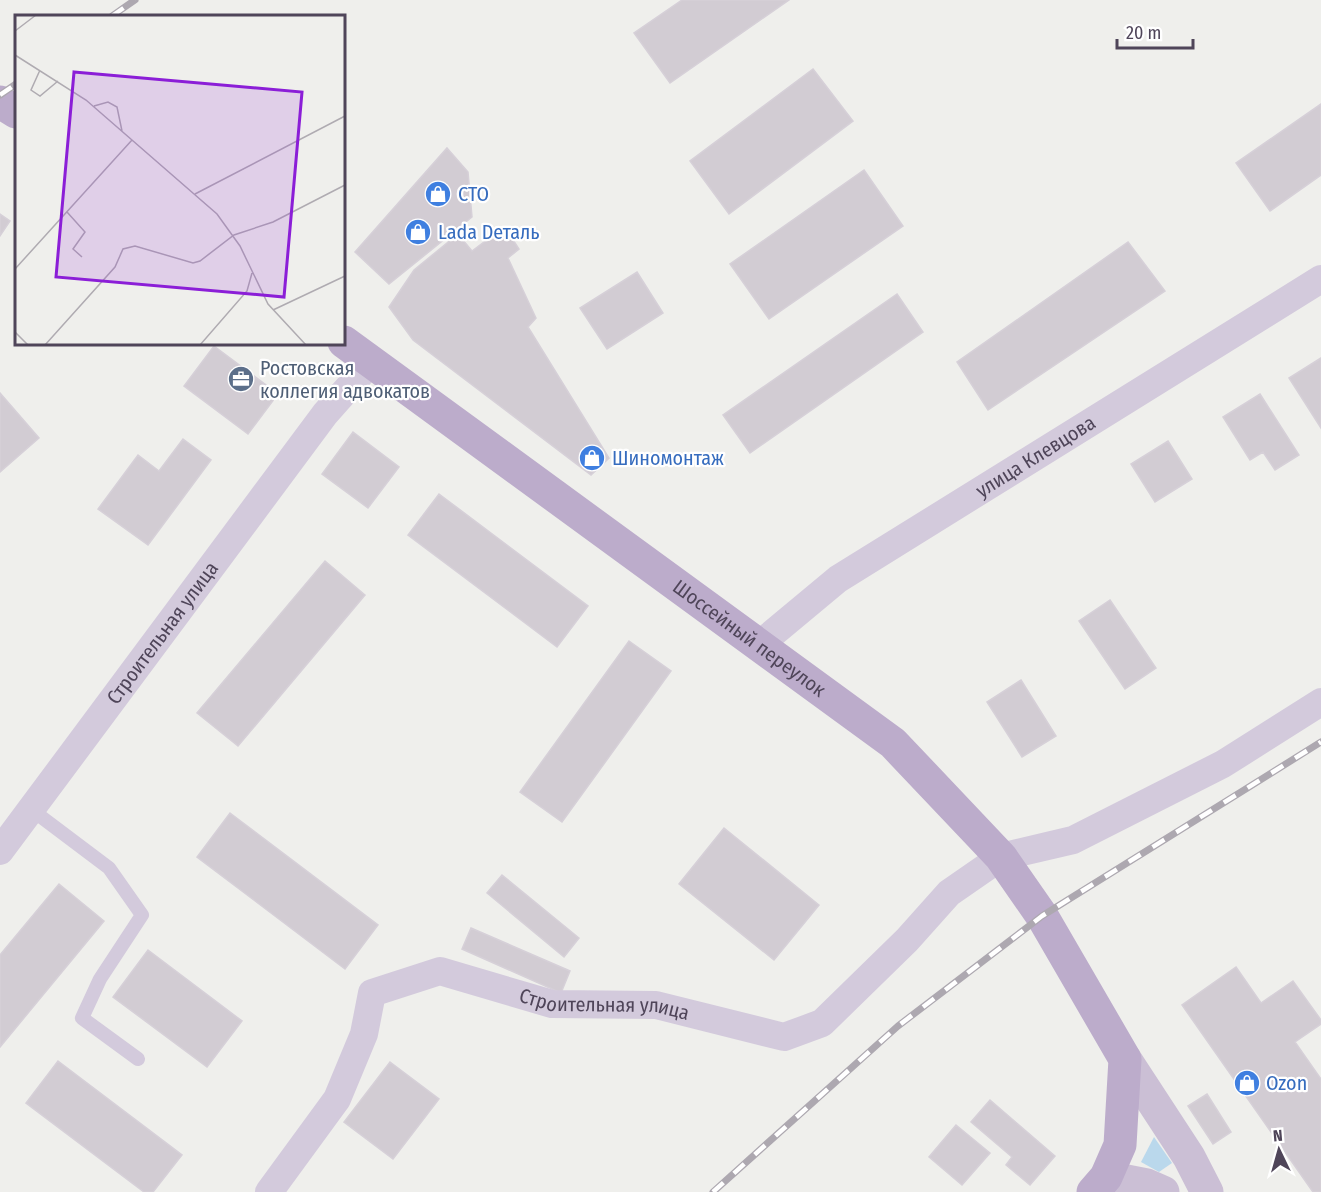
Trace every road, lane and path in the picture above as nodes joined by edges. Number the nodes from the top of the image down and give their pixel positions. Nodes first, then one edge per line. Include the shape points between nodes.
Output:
1 (0, 102) edge
2 (15, 111) edge
3 (1321, 279) edge
4 (345, 343) edge
5 (371, 362) junction
6 (760, 644) junction
7 (1321, 702) edge
8 (32, 810) junction
9 (0, 851) edge
10 (1001, 858) junction
11 (138, 1059) dead end
12 (1125, 1059) junction
13 (1099, 1184) edge
14 (269, 1192) edge
15 (1162, 1192) edge
16 (1207, 1192) edge

1 - 2 main road
3 - 6 street, улица Клевцова via 838,579
4 - 5 main road, Шоссейный переулок
5 - 6 main road, Шоссейный переулок
5 - 8 street, Строительная улица via 325,414
6 - 10 main road, Шоссейный переулок via 893,743
7 - 10 street via 1223,764 1073,840
8 - 9 street, Строительная улица
8 - 11 lane via 109,868 142,915 100,979 82,1017
10 - 12 main road, Шоссейный переулок via 1092,997
10 - 14 street, Строительная улица via 949,893 822,1023 784,1037 656,1005 552,1004 440,971 372,993 364,1034 336,1099
12 - 13 main road via 1120,1145
12 - 16 main road via 1189,1157
13 - 15 main road via 1147,1185

